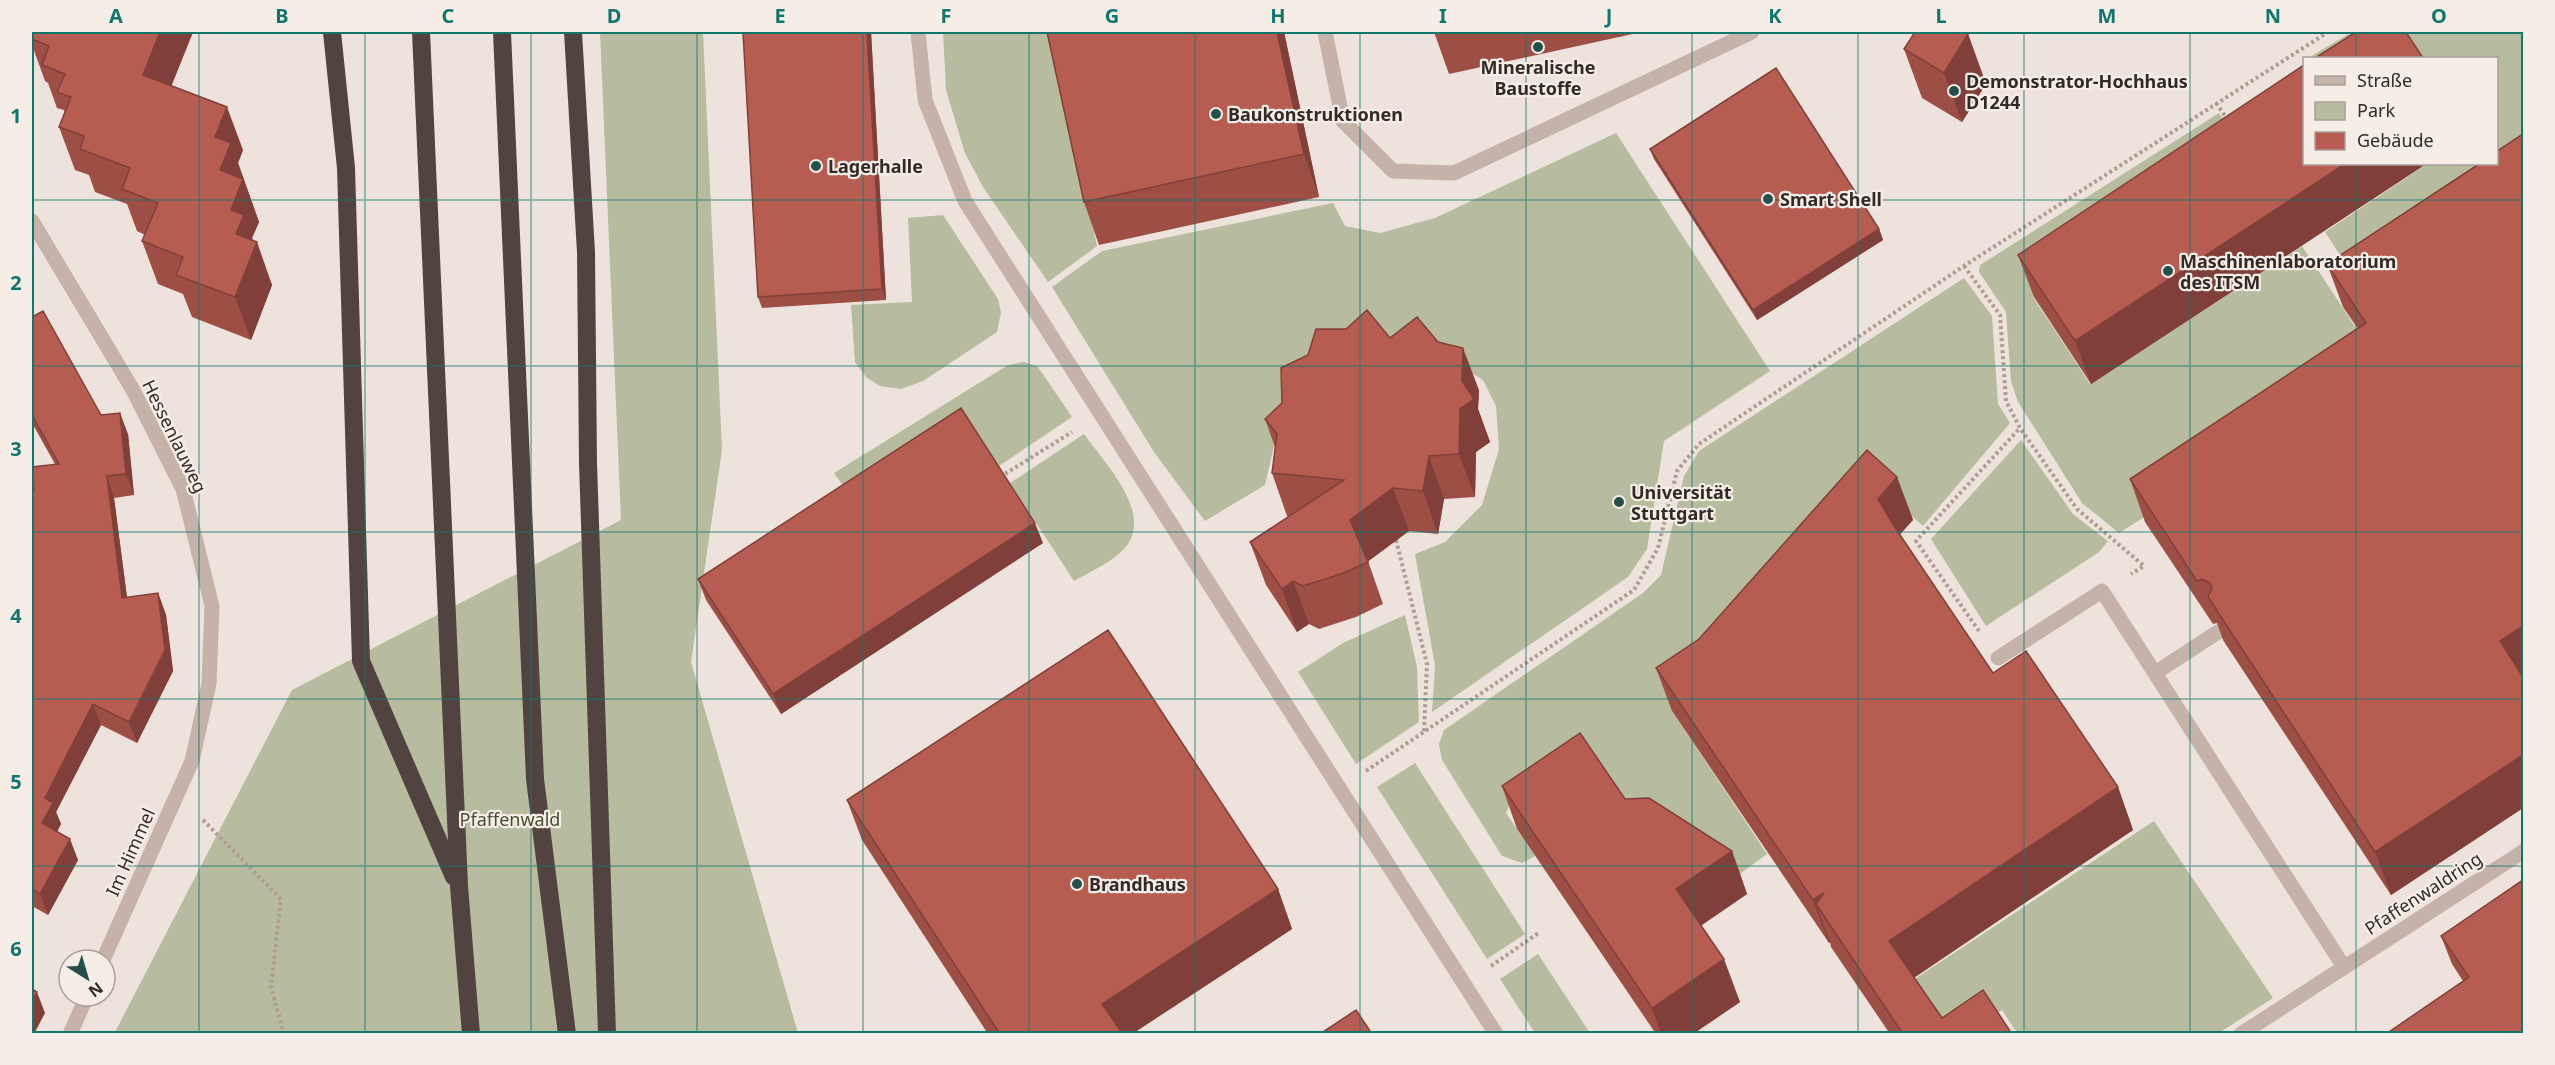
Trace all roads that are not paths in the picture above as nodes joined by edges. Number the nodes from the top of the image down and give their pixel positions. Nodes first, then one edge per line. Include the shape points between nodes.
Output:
1 (332, 32) edge
2 (421, 32) edge
3 (502, 32) edge
4 (573, 32) edge
5 (918, 32) edge
6 (1325, 32) edge
7 (1752, 32) edge
8 (1732, 36) edge
9 (32, 221) edge
10 (2218, 632) edge
11 (1998, 658) road end
12 (2155, 673) junction
13 (192, 761) joint
14 (2523, 851) edge
15 (459, 886) junction
16 (108, 948) edge
17 (2344, 967) junction
18 (82, 1008) edge
19 (2250, 1031) edge
20 (70, 1034) edge
21 (471, 1034) edge
22 (567, 1034) edge
23 (607, 1034) edge
24 (1496, 1034) edge

1 - 15 highway via 346,168 361,661
2 - 15 highway
3 - 22 highway via 534,779
4 - 23 highway via 586,252
5 - 24 street via 925,100 965,201
6 - 8 street via 1343,121 1393,171 1454,173
7 - 8 street
9 - 13 street, Hessenlauweg via 132,390 183,489 212,606 209,684
10 - 12 street
11 - 12 street via 2102,591
12 - 17 street
13 - 16 street, Im Himmel
14 - 17 street, Pfaffenwaldring
15 - 21 highway
17 - 19 street, Pfaffenwaldring
18 - 20 street

